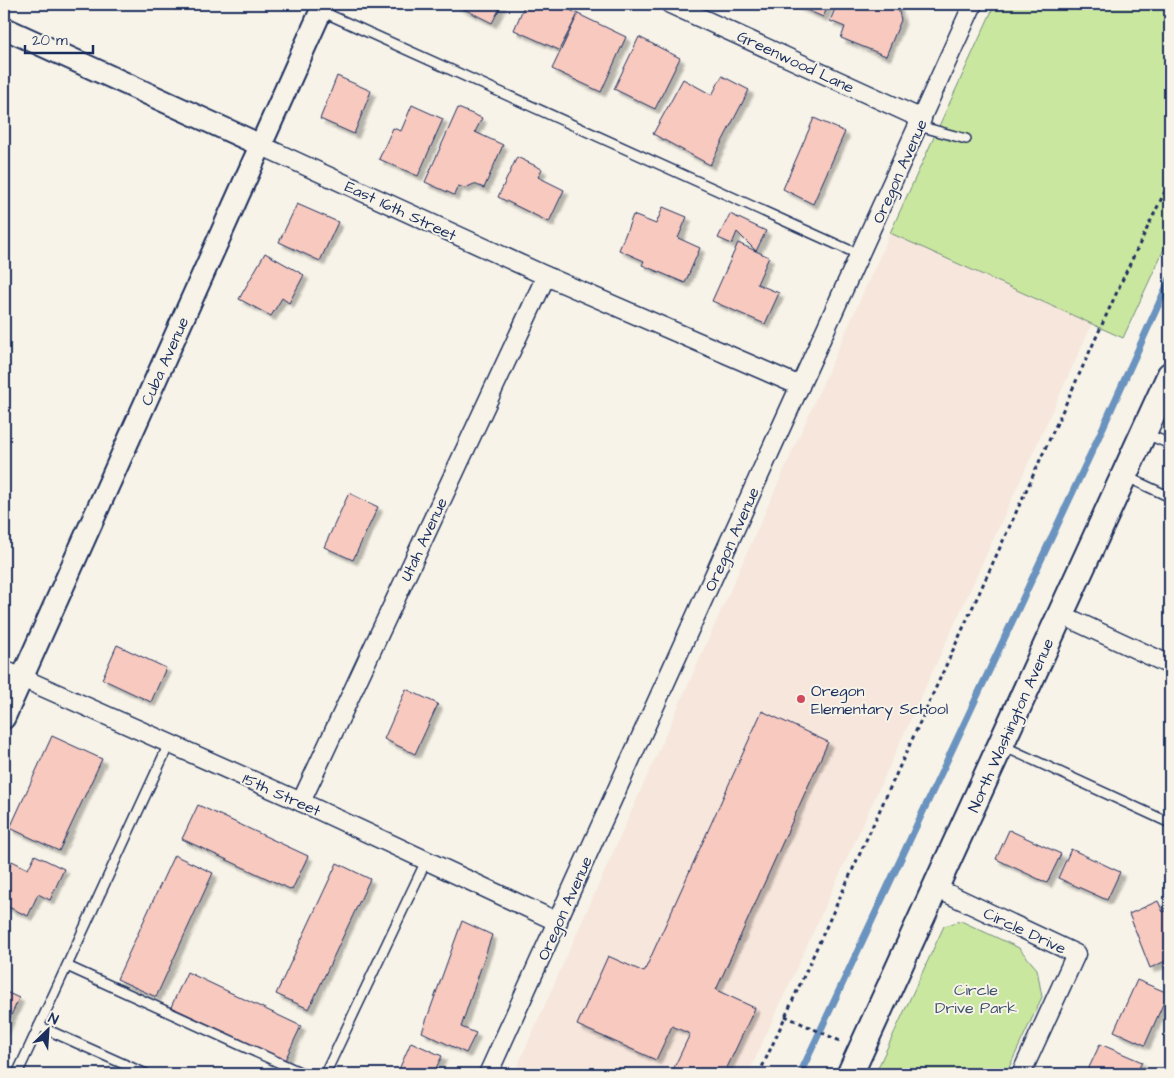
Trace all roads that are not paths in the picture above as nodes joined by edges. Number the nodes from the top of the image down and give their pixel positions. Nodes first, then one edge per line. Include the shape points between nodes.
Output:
1 (670, 4) edge
2 (973, 4) edge
3 (322, 8) edge
4 (4, 28) edge
5 (920, 122) junction
6 (966, 140) dead end
7 (260, 145) junction
8 (860, 255) junction
9 (546, 276) junction
10 (1170, 375) edge
11 (800, 386) junction
12 (1144, 433) junction
13 (1170, 444) edge
14 (1124, 476) junction
15 (1170, 497) edge
16 (1060, 614) junction
17 (1170, 665) edge
18 (13, 674) edge
19 (4, 718) edge
20 (169, 744) junction
21 (1000, 745) junction
22 (300, 802) junction
23 (1170, 823) edge
24 (426, 861) junction
25 (936, 888) junction
26 (558, 922) junction
27 (67, 966) junction
28 (39, 1026) junction
29 (17, 1074) edge
30 (146, 1074) edge
31 (304, 1074) edge
32 (325, 1074) edge
33 (488, 1074) edge
34 (850, 1074) edge
35 (1021, 1074) edge

1 - 5 street, Greenwood Lane
2 - 5 street, Oregon Avenue
3 - 7 street, Cuba Avenue
3 - 8 lane
4 - 7 street, East 16th Street
5 - 6 lane
5 - 8 street, Oregon Avenue
7 - 9 street, East 16th Street
7 - 18 street, Cuba Avenue
8 - 11 street, Oregon Avenue
9 - 11 street, East 16th Street
9 - 22 street, Utah Avenue
10 - 12 main road, North Washington Avenue
11 - 26 street, Oregon Avenue
12 - 13 lane
12 - 14 main road, North Washington Avenue
14 - 15 lane
14 - 16 main road, North Washington Avenue
16 - 17 street
16 - 21 main road, North Washington Avenue
18 - 19 street, Cuba Avenue
18 - 20 street, 15th Street
20 - 22 street, 15th Street
20 - 27 lane
21 - 23 lane
21 - 25 main road, North Washington Avenue
22 - 24 street, 15th Street
24 - 26 street, 15th Street
24 - 32 lane
25 - 34 main road, North Washington Avenue
25 - 35 street, Circle Drive via 1076,954
26 - 33 street, Oregon Avenue
27 - 28 lane
27 - 31 lane
28 - 29 lane
28 - 30 lane

